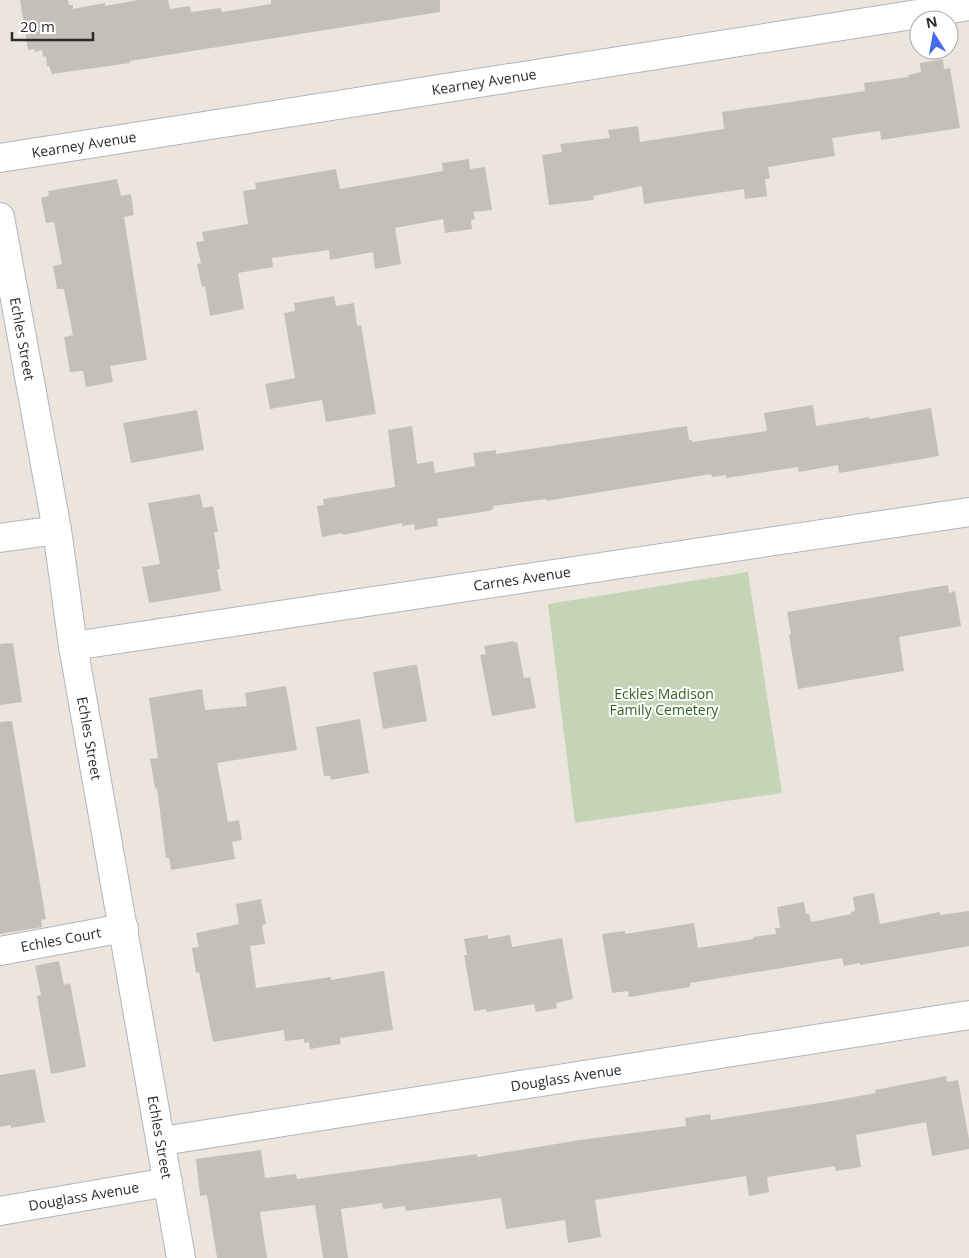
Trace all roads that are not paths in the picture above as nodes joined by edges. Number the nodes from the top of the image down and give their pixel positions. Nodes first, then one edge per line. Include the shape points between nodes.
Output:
1 (969, 6) edge
2 (0, 158) edge
3 (0, 217) edge
4 (969, 512) edge
5 (57, 530) junction
6 (0, 538) edge
7 (74, 646) junction
8 (124, 928) junction
9 (0, 950) edge
10 (969, 1015) edge
11 (162, 1141) junction
12 (168, 1182) junction
13 (0, 1211) edge
14 (181, 1258) edge

1 - 2 street, Kearney Avenue
3 - 5 street, Echles Street
4 - 7 street, Carnes Avenue
5 - 6 street
5 - 7 street, Echles Street
7 - 8 street, Echles Street
8 - 9 street, Echles Court
8 - 11 street, Echles Street
10 - 11 street, Douglass Avenue
11 - 12 street, Echles Street
12 - 13 street, Douglass Avenue
12 - 14 street, Echles Street

